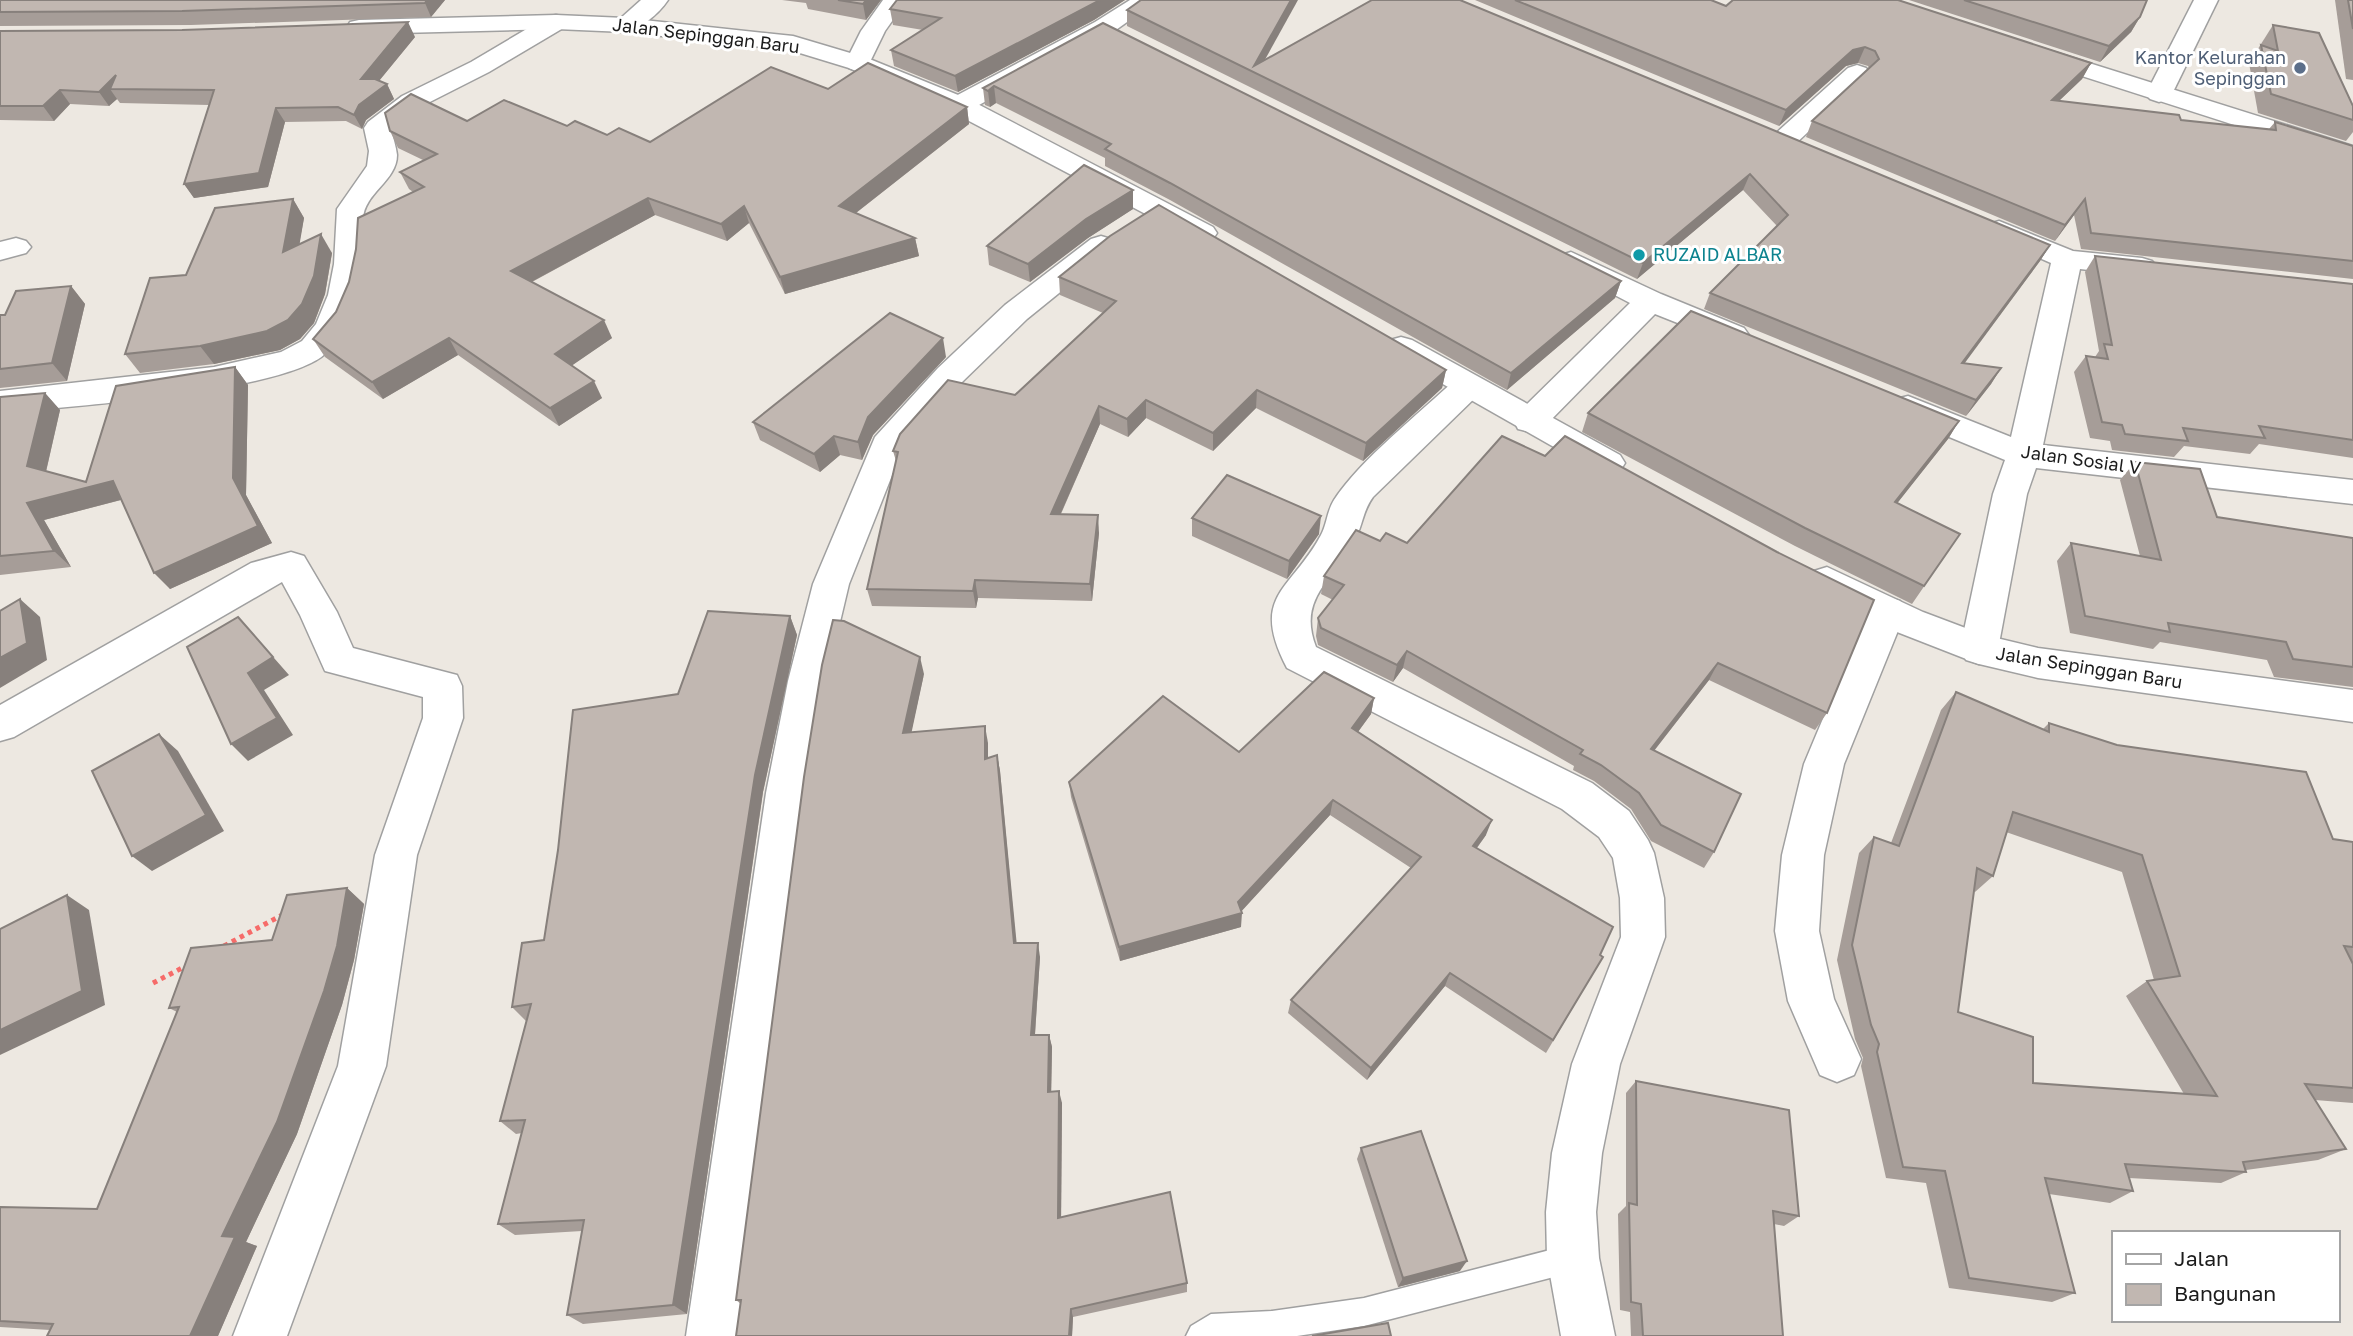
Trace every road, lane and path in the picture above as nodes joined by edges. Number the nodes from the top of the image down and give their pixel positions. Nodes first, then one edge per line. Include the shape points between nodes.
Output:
1 (656, 0) edge
2 (895, 0) edge
3 (1146, 0) edge
4 (2206, 0) edge
5 (555, 22) junction
6 (625, 25) junction
7 (327, 29) edge
8 (2018, 47) edge
9 (858, 63) junction
10 (1857, 73) edge
11 (2159, 94) junction
12 (959, 105) junction
13 (1810, 151) edge
14 (2353, 155) edge
15 (1159, 208) junction
16 (1977, 221) edge
17 (1231, 249) edge
18 (1551, 251) edge
19 (2067, 259) junction
20 (2162, 269) edge
21 (1650, 300) junction
22 (1373, 331) edge
23 (1753, 343) edge
24 (1468, 386) junction
25 (1882, 397) edge
26 (0, 401) edge
27 (1530, 421) junction
28 (2024, 455) junction
29 (1638, 480) edge
30 (2353, 492) edge
31 (1805, 570) edge
32 (1887, 611) junction
33 (1979, 649) junction
34 (2353, 706) edge
35 (0, 726) edge
36 (287, 913) edge
37 (214, 951) edge
38 (189, 964) edge
39 (153, 984) dead end
40 (1837, 1059) dead end
41 (1573, 1258) junction
42 (260, 1336) edge
43 (713, 1336) edge
44 (1201, 1336) edge
45 (1588, 1336) edge

1 - 6 street
2 - 9 street
3 - 12 street via 1116,33
4 - 11 street
5 - 6 street, Jalan Sepinggan Baru
5 - 7 street, Jalan Sepinggan Baru
5 - 26 street via 382,121 377,128 383,151 380,169 355,200 349,217 343,294 313,348 269,366 184,382
6 - 9 street, Jalan Sepinggan Baru via 793,43
8 - 11 street
9 - 12 street, Jalan Sepinggan Baru
10 - 13 street via 1772,135
11 - 14 street
12 - 15 street, Jalan Sepinggan Baru
15 - 17 street, Jalan Sepinggan Baru
15 - 43 street via 1099,246 1016,312 949,376 887,446 831,584 807,681 787,793
16 - 19 street
18 - 21 street
19 - 20 street
19 - 28 street
21 - 23 street
21 - 27 street
22 - 24 street
24 - 27 street
24 - 41 street via 1361,488 1346,509 1339,537 1294,600 1290,628 1301,657 1577,796 1614,824 1633,853 1642,898 1643,937 1593,1077 1577,1153 1571,1212
25 - 28 street, Jalan Sosial V
27 - 29 street
28 - 30 street, Jalan Sosial V
28 - 33 street via 2010,494
31 - 32 street, Jalan Sepinggan Baru
32 - 33 street, Jalan Sepinggan Baru
32 - 40 street via 1824,764 1803,855 1797,931 1811,1001
33 - 34 street, Jalan Sepinggan Baru via 2038,663
35 - 42 street via 264,573 291,566 339,660 443,686 443,718 396,855 362,1066
36 - 37 path
38 - 39 path
41 - 44 lane via 1364,1312 1211,1329
41 - 45 street

